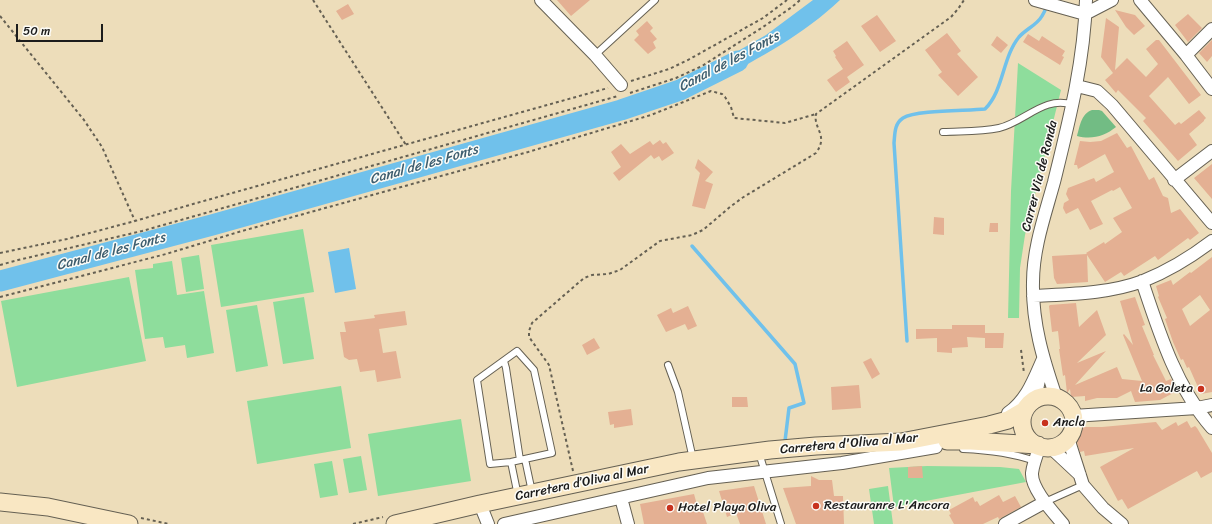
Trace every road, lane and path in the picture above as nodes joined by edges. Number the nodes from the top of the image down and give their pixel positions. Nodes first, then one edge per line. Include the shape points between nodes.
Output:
1 (313, 0) edge
2 (541, 0) edge
3 (656, 0) edge
4 (787, 0) edge
5 (800, 0) edge
6 (964, 0) edge
7 (1086, 0) edge
8 (1112, 0) edge
9 (1140, 0) edge
10 (1044, 3) edge
11 (1085, 14) junction
12 (0, 16) edge
13 (1212, 29) edge
14 (595, 55) junction
15 (1186, 55) junction
16 (621, 85) junction
17 (1077, 86) junction
18 (1212, 89) edge
19 (1073, 106) junction
20 (816, 114) junction
21 (943, 132) dead end
22 (406, 145) junction
23 (1212, 151) edge
24 (1174, 180) junction
25 (136, 221) junction
26 (1212, 223) edge
27 (1212, 241) edge
28 (0, 253) edge
29 (0, 265) edge
30 (1142, 281) junction
31 (1033, 296) junction
32 (0, 297) edge
33 (1021, 350) dead end
34 (1043, 359) junction
35 (504, 361) junction
36 (668, 365) dead end
37 (1024, 377) dead end
38 (1056, 397) junction
39 (1030, 404) junction
40 (1212, 405) edge
41 (1197, 408) junction
42 (1073, 416) junction
43 (1212, 428) edge
44 (1068, 438) junction
45 (905, 442) junction
46 (944, 442) junction
47 (1038, 447) junction
48 (959, 449) dead end
49 (765, 451) junction
50 (523, 460) junction
51 (511, 462) junction
52 (703, 467) junction
53 (765, 471) junction
54 (1082, 480) junction
55 (576, 484) junction
56 (525, 495) junction
57 (621, 498) junction
58 (0, 502) edge
59 (1045, 502) junction
60 (480, 504) junction
61 (129, 524) edge
62 (395, 524) edge
63 (488, 524) edge
64 (504, 524) edge
65 (628, 524) edge
66 (781, 524) edge
67 (1005, 524) edge
68 (1063, 524) edge
69 (1122, 524) edge

1 - 22 path
2 - 14 street
3 - 14 lane
4 - 16 path via 763,18 688,60
5 - 29 path via 702,66 676,78 624,95 142,231
6 - 20 path via 951,17
7 - 11 street, Carrer Via de Ronda
8 - 11 street
9 - 15 street
10 - 11 street
11 - 17 street, Carrer Via de Ronda
12 - 25 path via 84,120 102,147
13 - 15 street
14 - 16 street
15 - 18 street
16 - 22 path
17 - 19 street, Carrer Via de Ronda
17 - 24 street via 1092,89 1112,105
19 - 21 lane via 1060,102 1046,105 1000,128
19 - 31 street, Carrer Via de Ronda via 1037,245
20 - 32 path via 785,123 734,118 726,97 711,91 652,115 528,152 166,254
20 - 55 path via 822,138 816,153 742,198 703,230 692,235 660,241 620,270 584,278 532,323 529,337 549,365
22 - 25 path
23 - 24 street
24 - 26 street
25 - 28 path
27 - 30 street via 1176,265
30 - 31 street via 1093,292
30 - 41 street via 1156,325
31 - 34 street, Carrer Via de Ronda via 1036,331
33 - 37 path
34 - 38 street, Carrer Via de Ronda
34 - 39 street, Carrer Via de Ronda
34 - 46 street via 1023,400 1014,409 1002,416 974,423
35 - 50 lane
35 - 50 lane via 517,351 534,370 552,454
35 - 51 lane via 477,380 490,464
36 - 52 lane
38 - 39 street via 1042,396
38 - 42 street via 1067,404
39 - 46 street, Carretera d'Oliva al Mar via 1008,420
39 - 47 street via 1022,417 1022,424
40 - 41 street
41 - 42 street
41 - 43 street
42 - 44 street via 1074,424
44 - 47 street via 1060,444
44 - 54 street
45 - 46 street, Carretera d'Oliva al Mar
45 - 47 street via 971,441
45 - 49 street, Carretera d'Oliva al Mar
46 - 47 street, Carretera d'Oliva al Mar via 996,432
46 - 53 street via 842,463
47 - 48 lane via 1023,456
47 - 54 street
47 - 59 street via 1032,472 1033,481
49 - 52 street, Carretera d’Oliva al Mar
49 - 53 lane
50 - 51 lane
50 - 56 lane
51 - 56 lane
52 - 53 street
52 - 55 street, Carretera d’Oliva al Mar
52 - 57 street
53 - 66 lane
54 - 59 lane
54 - 69 street via 1109,514
55 - 56 street, Carretera d’Oliva al Mar
56 - 60 street, Carretera d’Oliva al Mar
57 - 64 street
57 - 65 street
58 - 61 street via 48,507
59 - 67 street
59 - 68 street
60 - 62 street, Carretera d’Oliva al Mar
60 - 63 street

